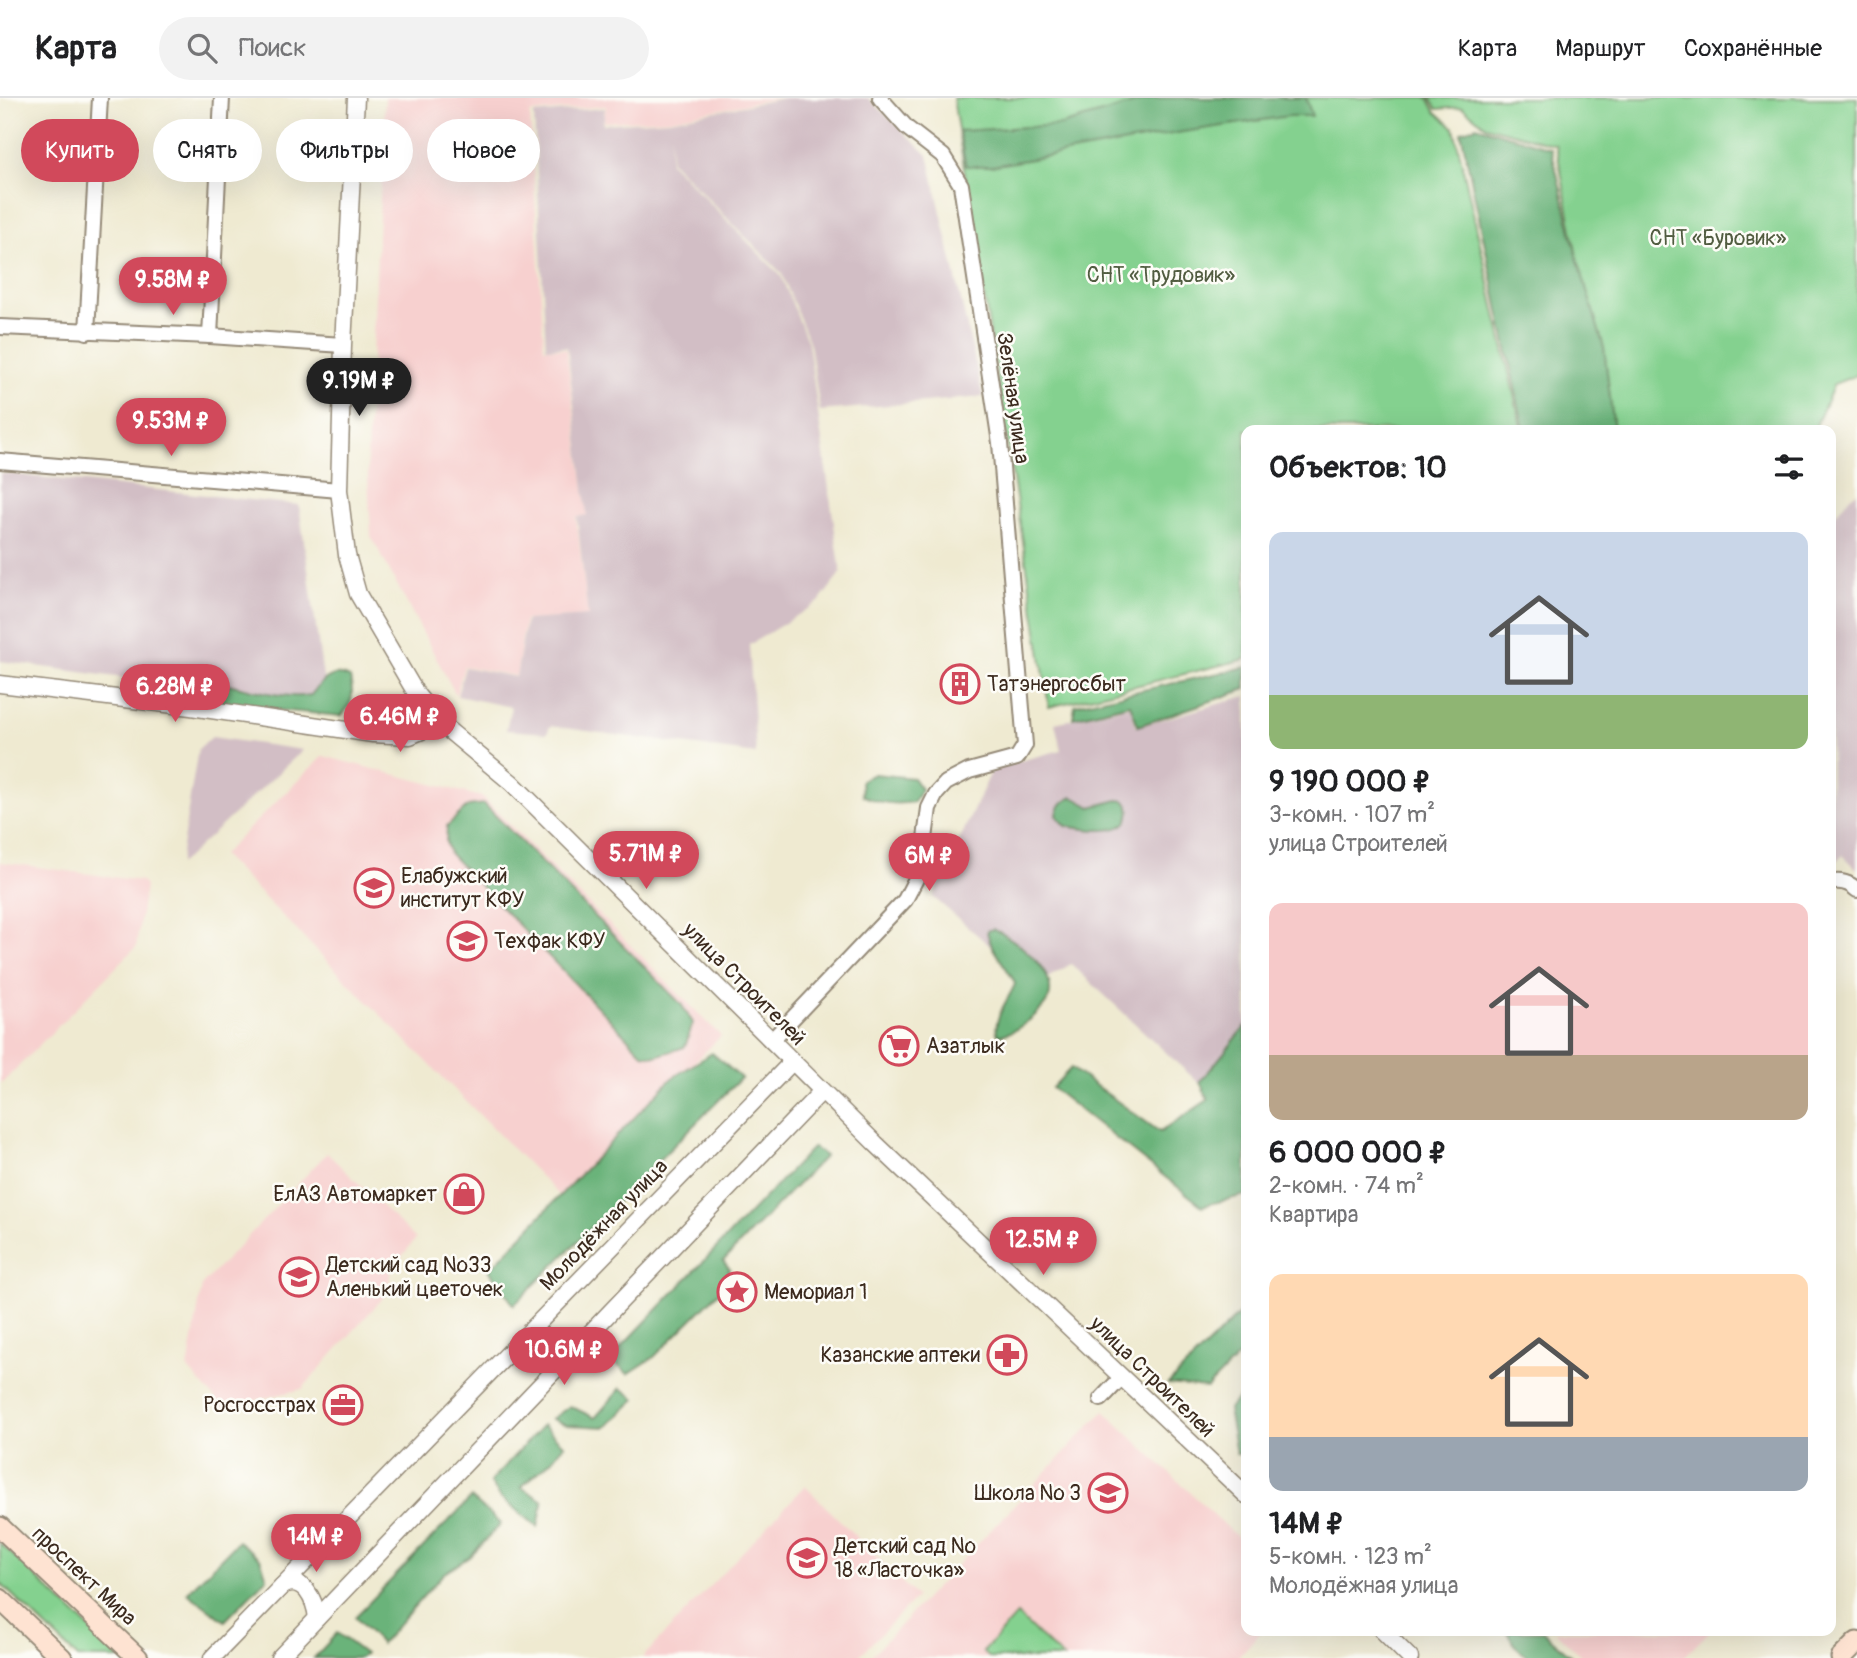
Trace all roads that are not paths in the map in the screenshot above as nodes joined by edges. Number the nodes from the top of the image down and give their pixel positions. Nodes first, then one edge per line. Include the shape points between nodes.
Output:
1 (100, 98) edge
2 (222, 98) edge
3 (356, 98) edge
4 (880, 98) edge
5 (0, 327) edge
6 (87, 332) junction
7 (210, 336) junction
8 (342, 345) junction
9 (0, 461) edge
10 (340, 491) junction
11 (0, 684) edge
12 (440, 723) junction
13 (1836, 882) edge
14 (1857, 890) edge
15 (771, 1041) junction
16 (792, 1062) junction
17 (822, 1091) junction
18 (1122, 1377) junction
19 (1101, 1399) dead end
20 (1241, 1485) edge
21 (0, 1527) edge
22 (282, 1586) junction
23 (0, 1599) edge
24 (317, 1618) junction
25 (1388, 1636) edge
26 (1857, 1642) edge
27 (62, 1658) edge
28 (138, 1658) edge
29 (212, 1658) edge
30 (279, 1658) edge
31 (1410, 1658) edge
32 (1841, 1658) edge

1 - 6 street
2 - 7 street
3 - 8 street, улица Строителей
4 - 15 street, Зелёная улица via 907,128 943,156 961,185 1000,443 1026,738 1017,758 956,776 936,794 927,817 921,869 905,900
5 - 6 street
6 - 7 street
7 - 8 street
8 - 10 street, улица Строителей
9 - 10 street
10 - 12 street, улица Строителей via 347,555 358,594 404,675
11 - 12 street via 373,734 410,736
12 - 15 street, улица Строителей via 512,783
13 - 14 street
15 - 16 street, улица Строителей
16 - 17 street, улица Строителей
16 - 22 street, Молодёжная улица
17 - 18 street, улица Строителей
17 - 24 street
18 - 19 street
18 - 20 street, улица Строителей
21 - 28 main road, проспект Мира
22 - 24 street via 296,1584 310,1593
22 - 29 street, Молодёжная улица
23 - 27 main road
24 - 30 street
25 - 31 street
26 - 32 main road

